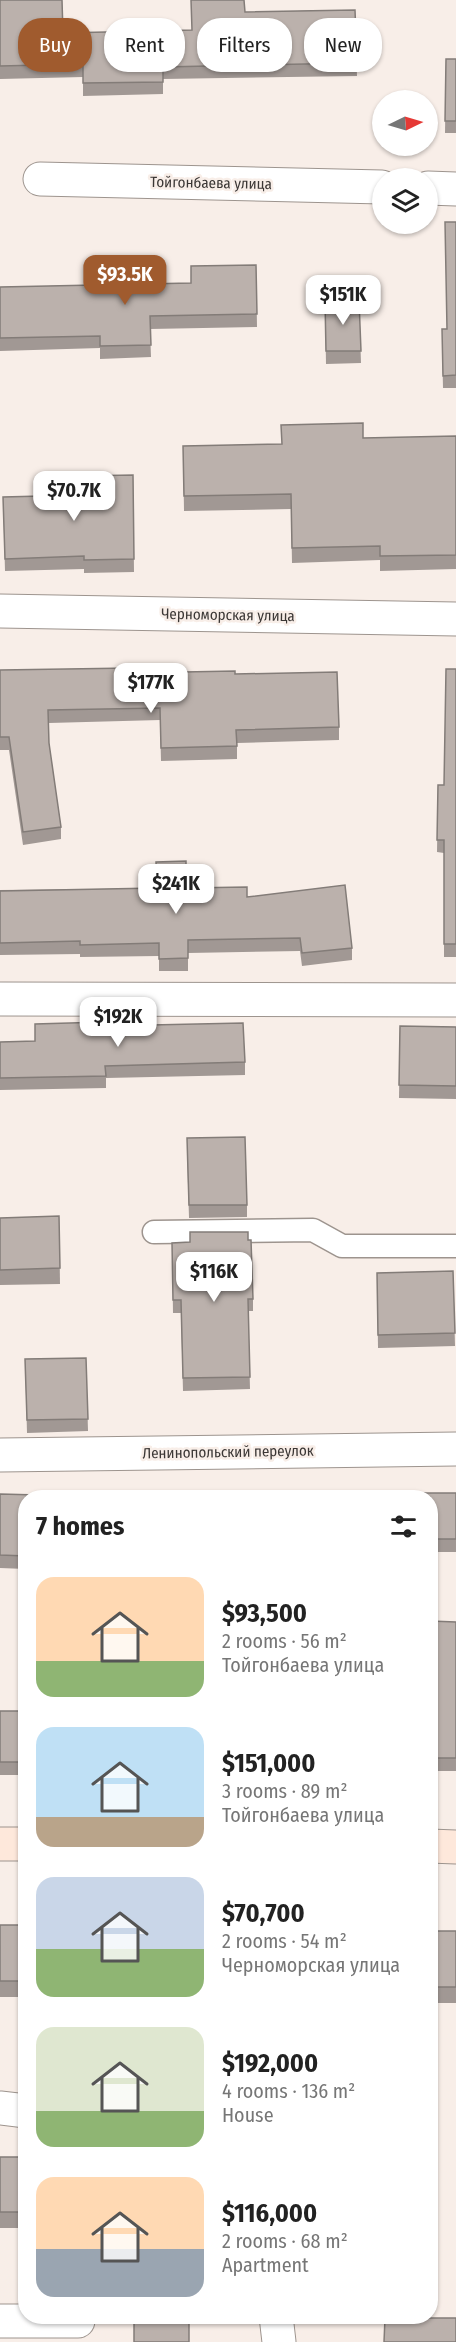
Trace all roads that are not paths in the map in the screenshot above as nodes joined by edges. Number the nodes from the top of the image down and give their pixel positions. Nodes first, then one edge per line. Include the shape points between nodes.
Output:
1 (40, 179) dead end
2 (372, 187) edge
3 (438, 188) edge
4 (456, 189) edge
5 (0, 612) edge
6 (456, 619) edge
7 (0, 999) edge
8 (456, 1000) edge
9 (154, 1232) dead end
10 (456, 1246) edge
11 (456, 1449) edge
12 (0, 1455) edge
13 (0, 1844) edge
14 (18, 1844) edge
15 (438, 1846) edge
16 (456, 1846) edge
17 (0, 2108) edge
18 (18, 2110) edge
19 (0, 2321) edge
20 (18, 2322) edge
21 (47, 2324) edge
22 (277, 2324) edge
23 (79, 2326) edge
24 (279, 2342) edge

1 - 2 street, Тойгонбаева улица
3 - 4 street
5 - 6 street, Черноморская улица
7 - 8 street
9 - 10 lane via 313,1230 342,1246
11 - 12 street, Ленинопольский переулок
13 - 14 main road
15 - 16 main road
17 - 18 street
19 - 20 street
21 - 23 street
22 - 24 street

